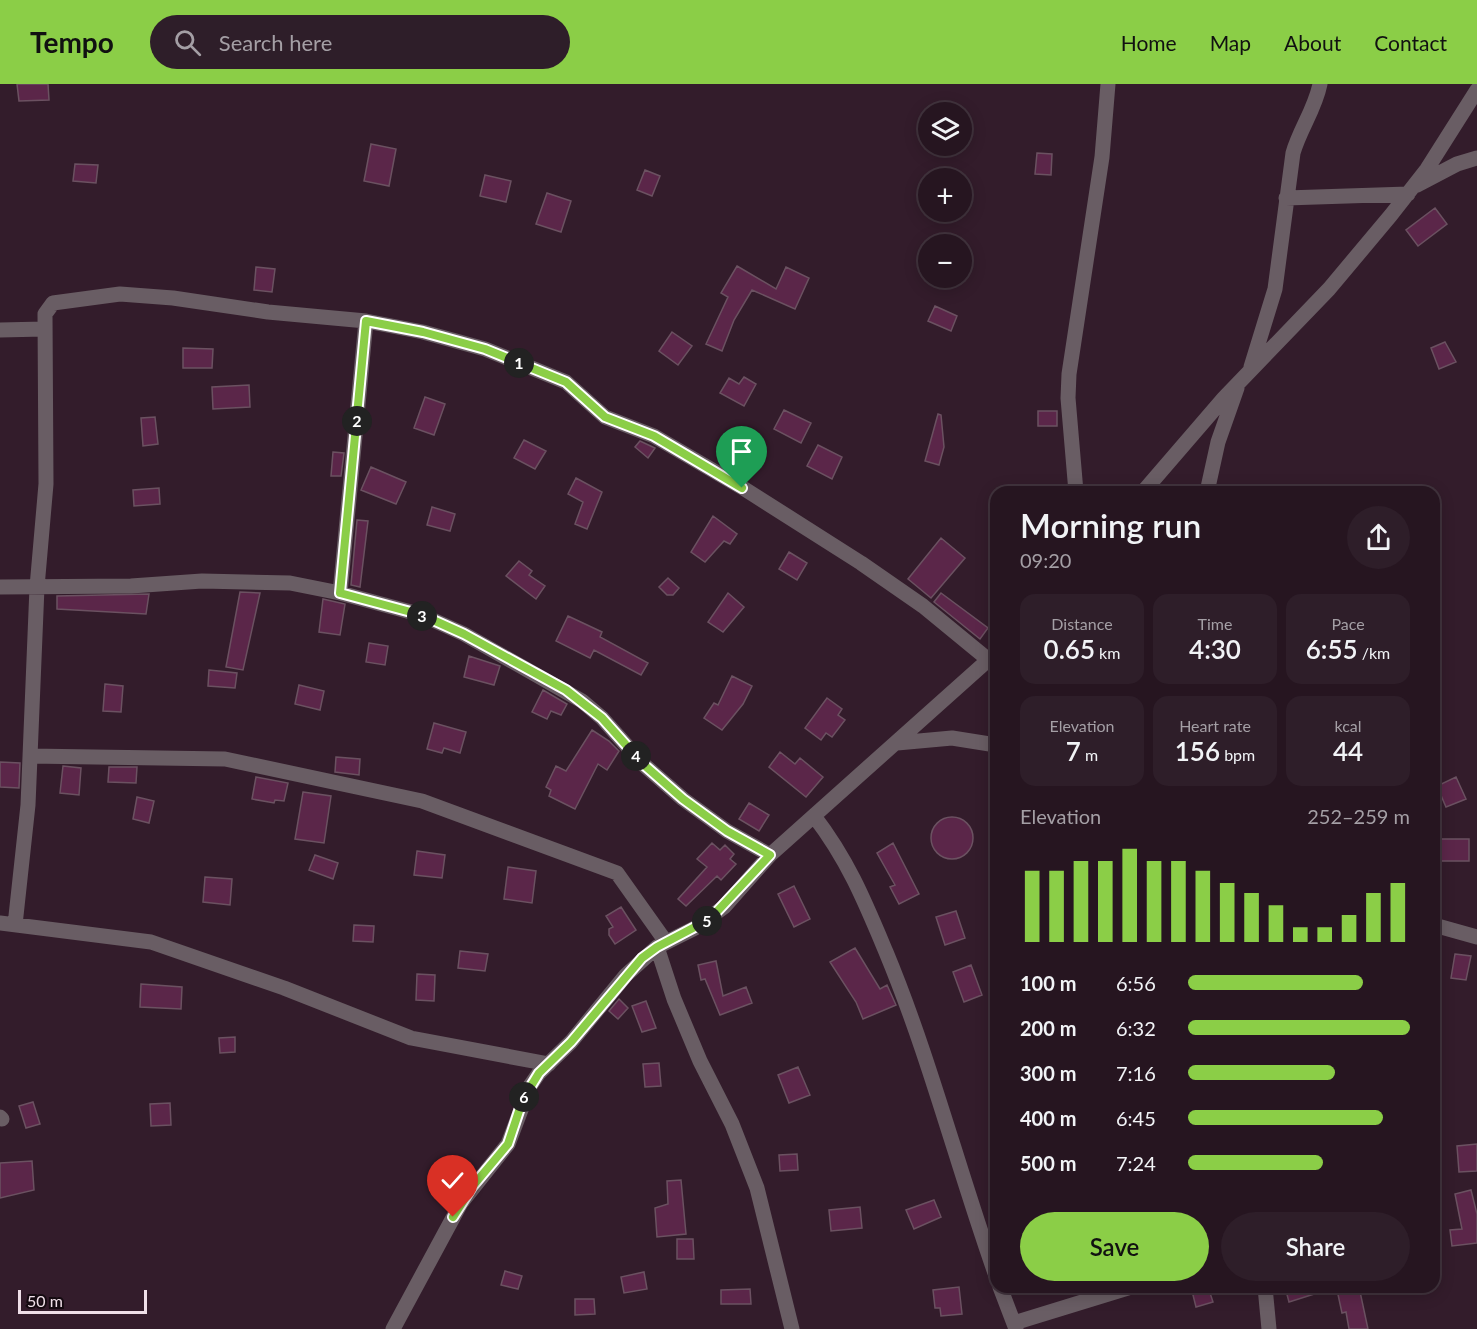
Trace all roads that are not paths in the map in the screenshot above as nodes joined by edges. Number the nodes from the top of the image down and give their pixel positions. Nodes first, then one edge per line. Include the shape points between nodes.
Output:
1 (1108, 84) edge
2 (1320, 84) edge
3 (1477, 90) edge
4 (1477, 158) edge
5 (1411, 190) junction
6 (1286, 198) junction
7 (366, 321) junction
8 (44, 328) junction
9 (0, 330) edge
10 (1250, 370) junction
11 (1239, 382) junction
12 (1075, 486) edge
13 (1148, 486) edge
14 (1208, 486) edge
15 (37, 586) junction
16 (0, 587) edge
17 (340, 593) junction
18 (990, 658) edge
19 (990, 663) edge
20 (897, 743) junction
21 (990, 744) edge
22 (30, 756) junction
23 (814, 816) junction
24 (770, 855) junction
25 (8, 924) edge
26 (1440, 927) edge
27 (1477, 937) edge
28 (661, 945) junction
29 (549, 1064) junction
30 (990, 1258) edge
31 (1002, 1293) edge
32 (1113, 1293) edge
33 (1266, 1293) edge
34 (1015, 1326) edge
35 (393, 1329) edge
36 (792, 1329) edge
37 (1269, 1329) edge

1 - 12 street via 1102,157 1069,374
2 - 6 street via 1315,106 1293,153
3 - 5 street
4 - 5 street via 1457,164
5 - 6 street
5 - 10 street via 1329,289
6 - 10 street via 1275,289
7 - 8 street via 120,294 53,303 45,314
7 - 17 street
7 - 18 street via 485,349 566,382 605,417 654,436 861,562
8 - 9 street
8 - 15 street via 46,484
10 - 11 street
11 - 13 street
11 - 14 street via 1218,442
15 - 16 street
15 - 17 street via 230,581 290,583
15 - 22 street
17 - 24 street via 422,615 566,690 602,718 643,764 683,799 727,831
19 - 20 street
20 - 21 street via 952,738
20 - 23 street
22 - 25 street
22 - 28 street via 225,759 422,801 617,873
23 - 24 street
23 - 30 street via 856,880 906,1001
24 - 28 street via 710,919
25 - 29 street via 151,942 411,1038
26 - 27 street
28 - 29 street via 626,975
28 - 36 street via 674,999 750,1170
29 - 35 street via 530,1086 508,1144 457,1210
31 - 34 street
32 - 34 street
33 - 37 street

